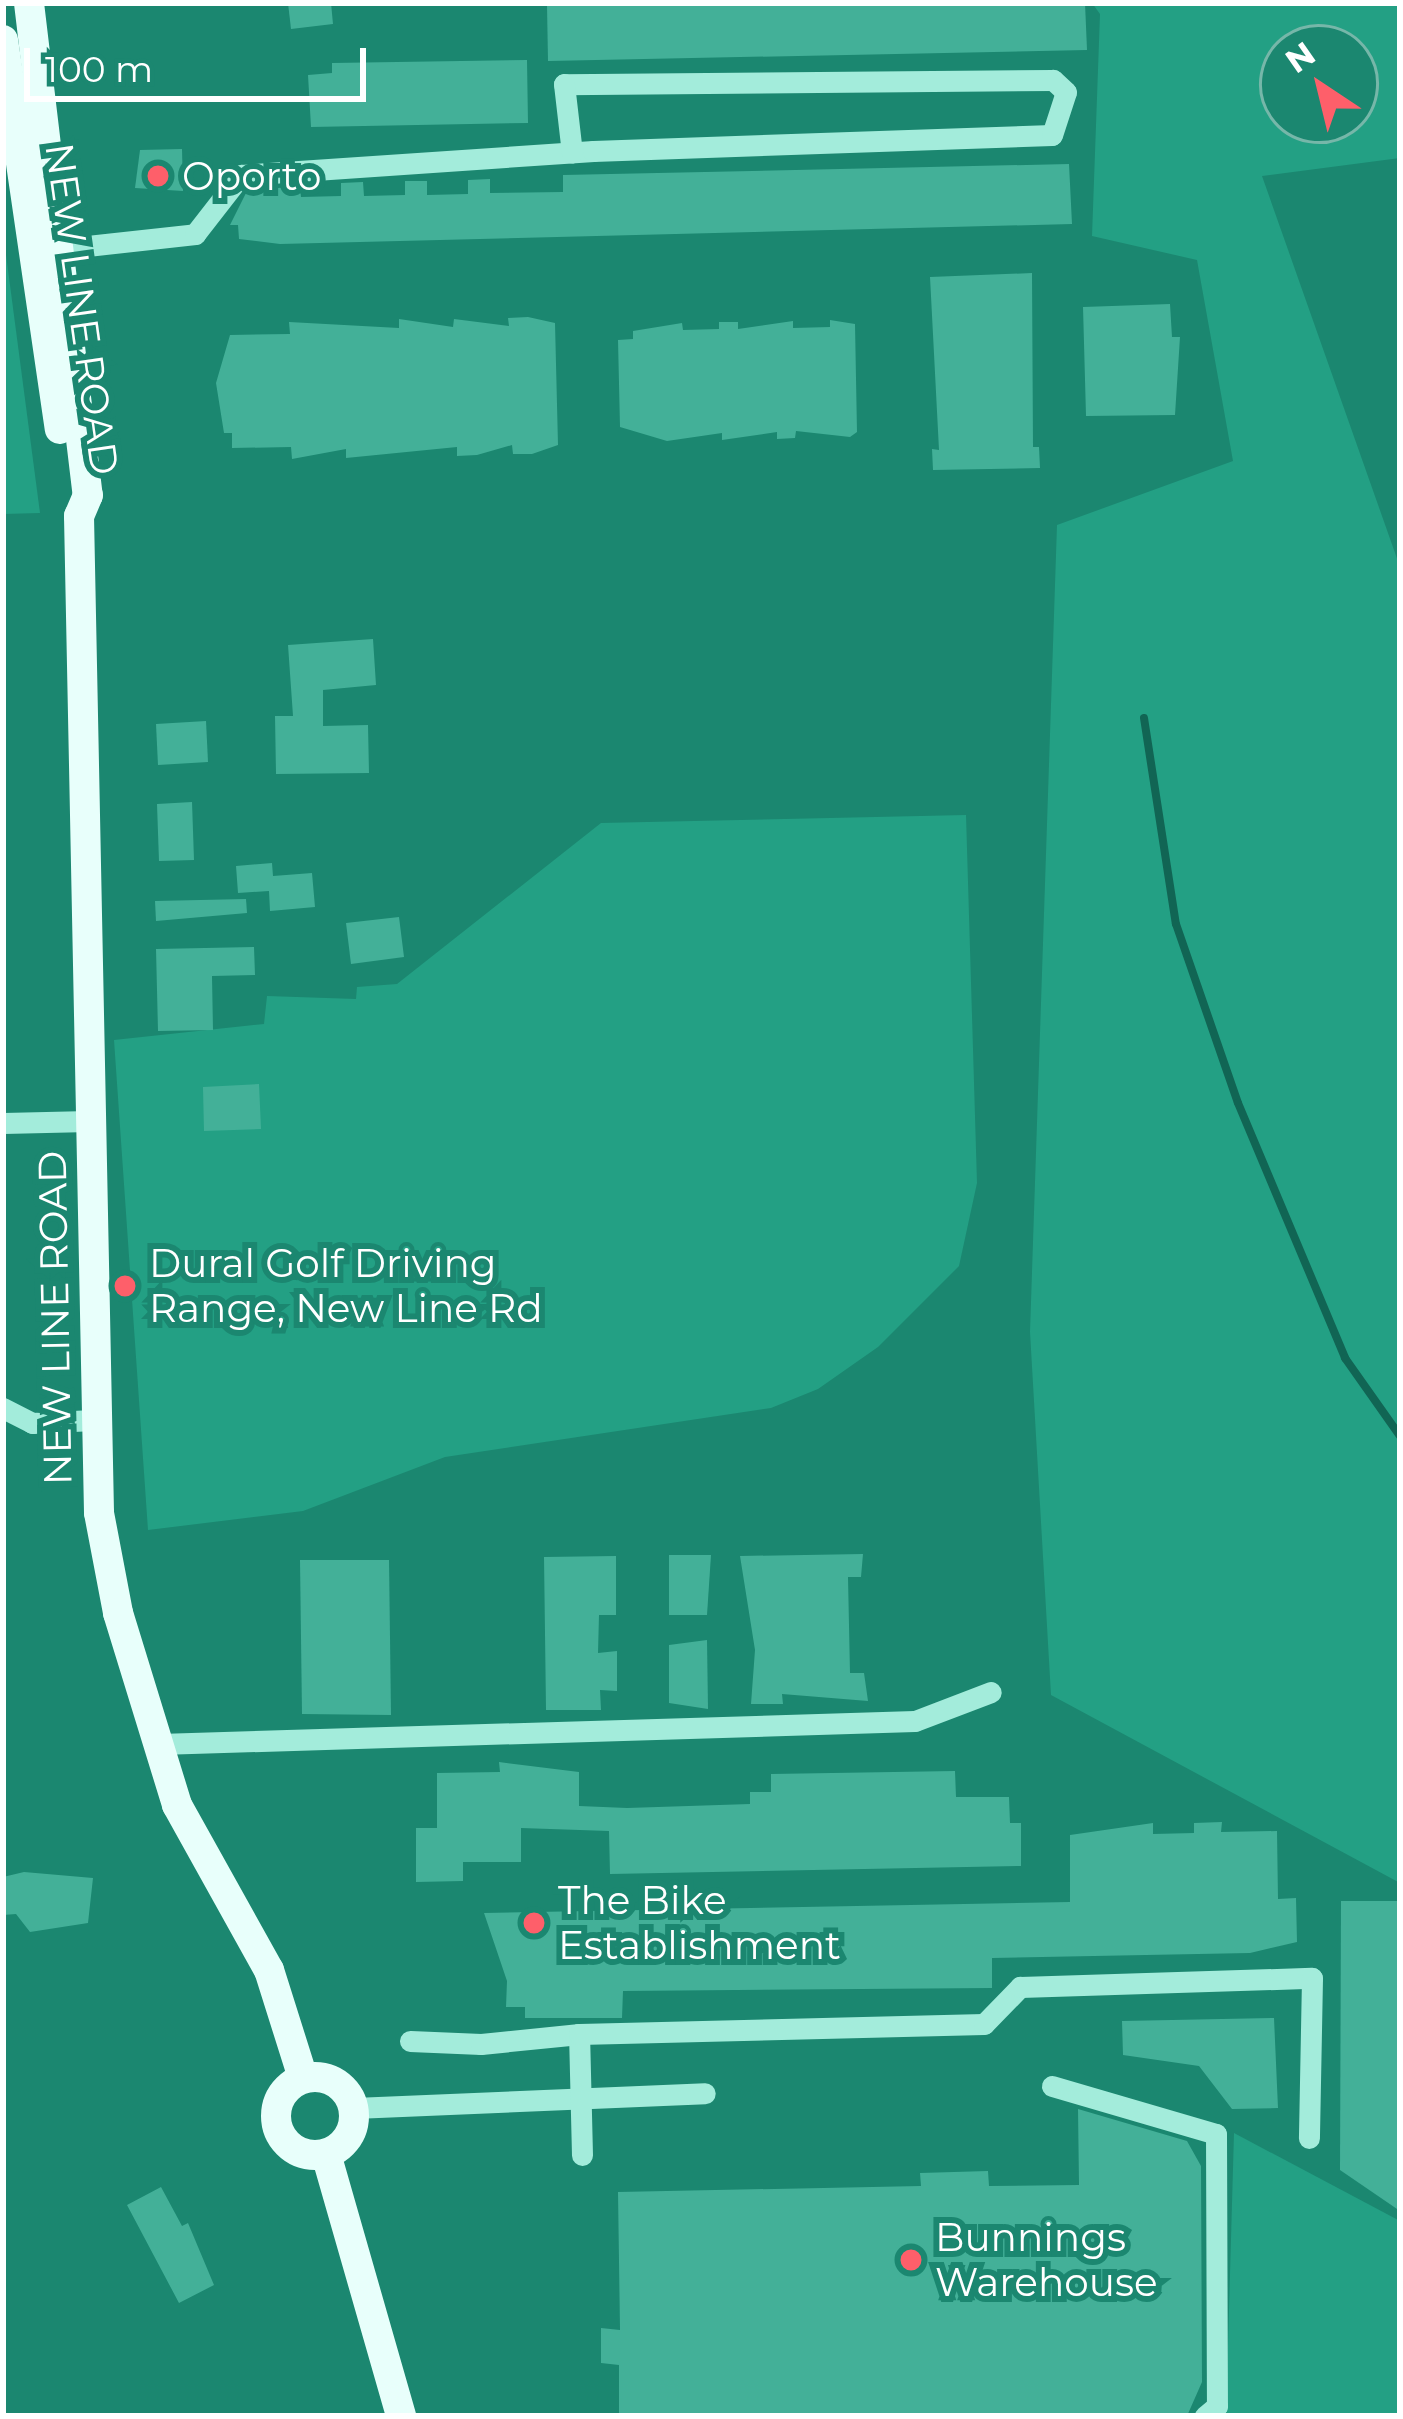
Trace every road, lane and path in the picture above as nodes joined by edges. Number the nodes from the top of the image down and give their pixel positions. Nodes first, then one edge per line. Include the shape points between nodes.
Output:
1 (28, 3) edge
2 (3, 40) edge
3 (572, 152) junction
4 (59, 249) junction
5 (80, 515) junction
6 (88, 1121) junction
7 (3, 1124) edge
8 (3, 1408) edge
9 (93, 1420) junction
10 (991, 1692) dead end
11 (158, 1744) junction
12 (486, 2021) dead end
13 (579, 2034) junction
14 (410, 2041) dead end
15 (495, 2043) junction
16 (304, 2078) junction
17 (1052, 2086) dead end
18 (705, 2093) dead end
19 (577, 2101) junction
20 (354, 2108) junction
21 (1310, 2138) dead end
22 (326, 2154) junction
23 (582, 2155) dead end
24 (401, 2416) edge
25 (1205, 2416) edge

1 - 4 main road, NEW LINE ROAD
2 - 5 main road, NEW LINE ROAD via 69,499
3 - 3 lane via 1052,135 1066,92 1053,80 564,85
3 - 4 lane via 241,175 195,234
4 - 5 main road, NEW LINE ROAD via 88,495
5 - 6 main road, NEW LINE ROAD
6 - 7 lane
6 - 9 main road, NEW LINE ROAD
8 - 9 lane via 32,1423
9 - 11 main road, NEW LINE ROAD via 106,1557
10 - 11 lane via 915,1721
11 - 16 main road, NEW LINE ROAD via 190,1837 269,1970
12 - 15 lane
13 - 15 lane
13 - 19 lane
13 - 21 lane via 984,2024 1020,1988 1312,1978
14 - 15 lane
16 - 20 main road via 340,2085
16 - 22 main road via 277,2107 280,2133 299,2152
17 - 25 lane via 1216,2134 1217,2406
18 - 19 lane
19 - 20 lane
19 - 23 lane
20 - 22 main road via 346,2141
22 - 24 main road

